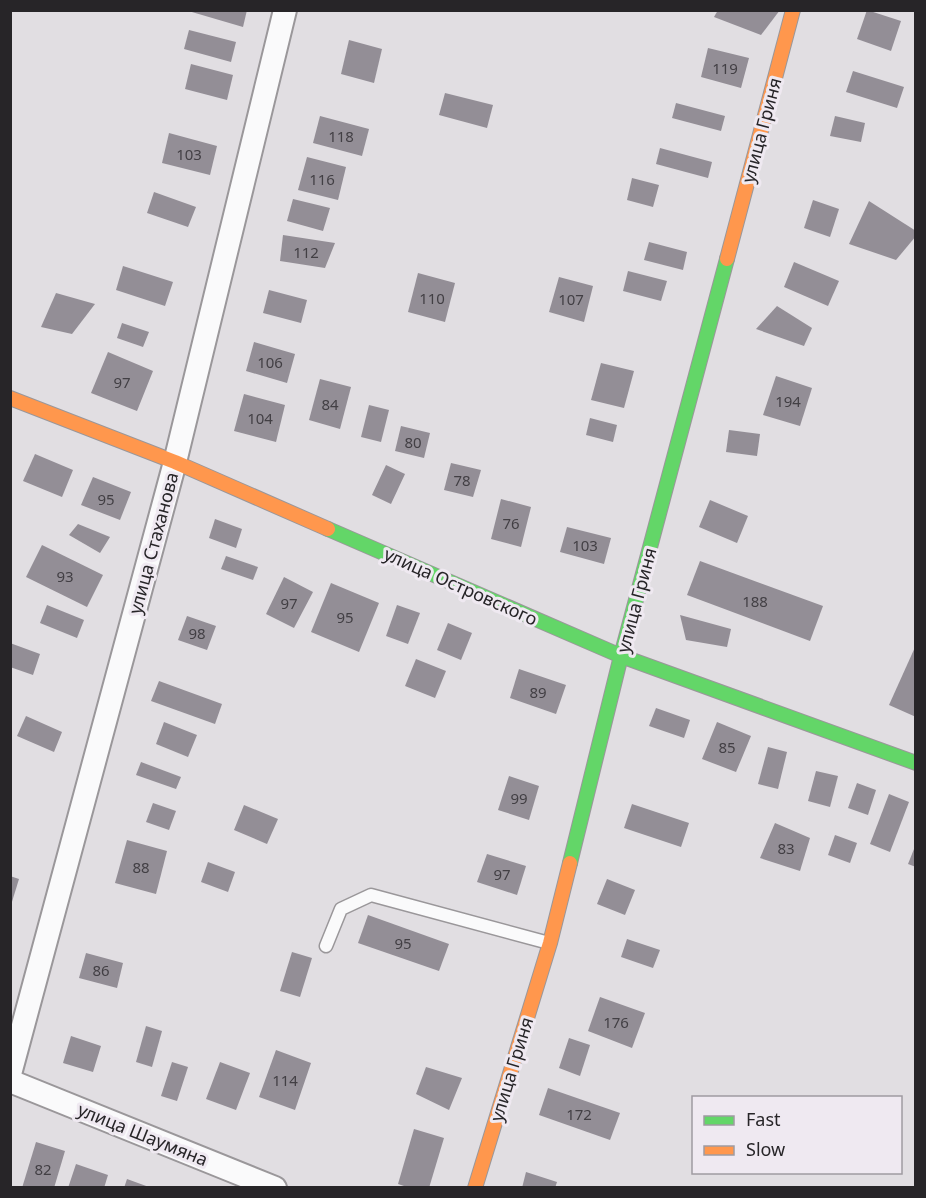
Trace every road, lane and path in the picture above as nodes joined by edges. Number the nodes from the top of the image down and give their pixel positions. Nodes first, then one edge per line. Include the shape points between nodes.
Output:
1 (285, 10) edge
2 (793, 10) edge
3 (10, 398) edge
4 (175, 462) junction
5 (621, 656) junction
6 (915, 763) edge
7 (550, 943) junction
8 (326, 946) dead end
9 (10, 1074) edge
10 (10, 1081) edge
11 (275, 1188) edge
12 (475, 1188) edge

1 - 4 street, улица Стаханова
2 - 5 street, улица Гриня
3 - 4 street, улица Островского
4 - 5 street, улица Островского
4 - 9 street, улица Стаханова
5 - 6 street, улица Островского
5 - 7 street, улица Гриня
7 - 8 lane via 371,895 341,909
7 - 12 street, улица Гриня
10 - 11 street, улица Шаумяна

